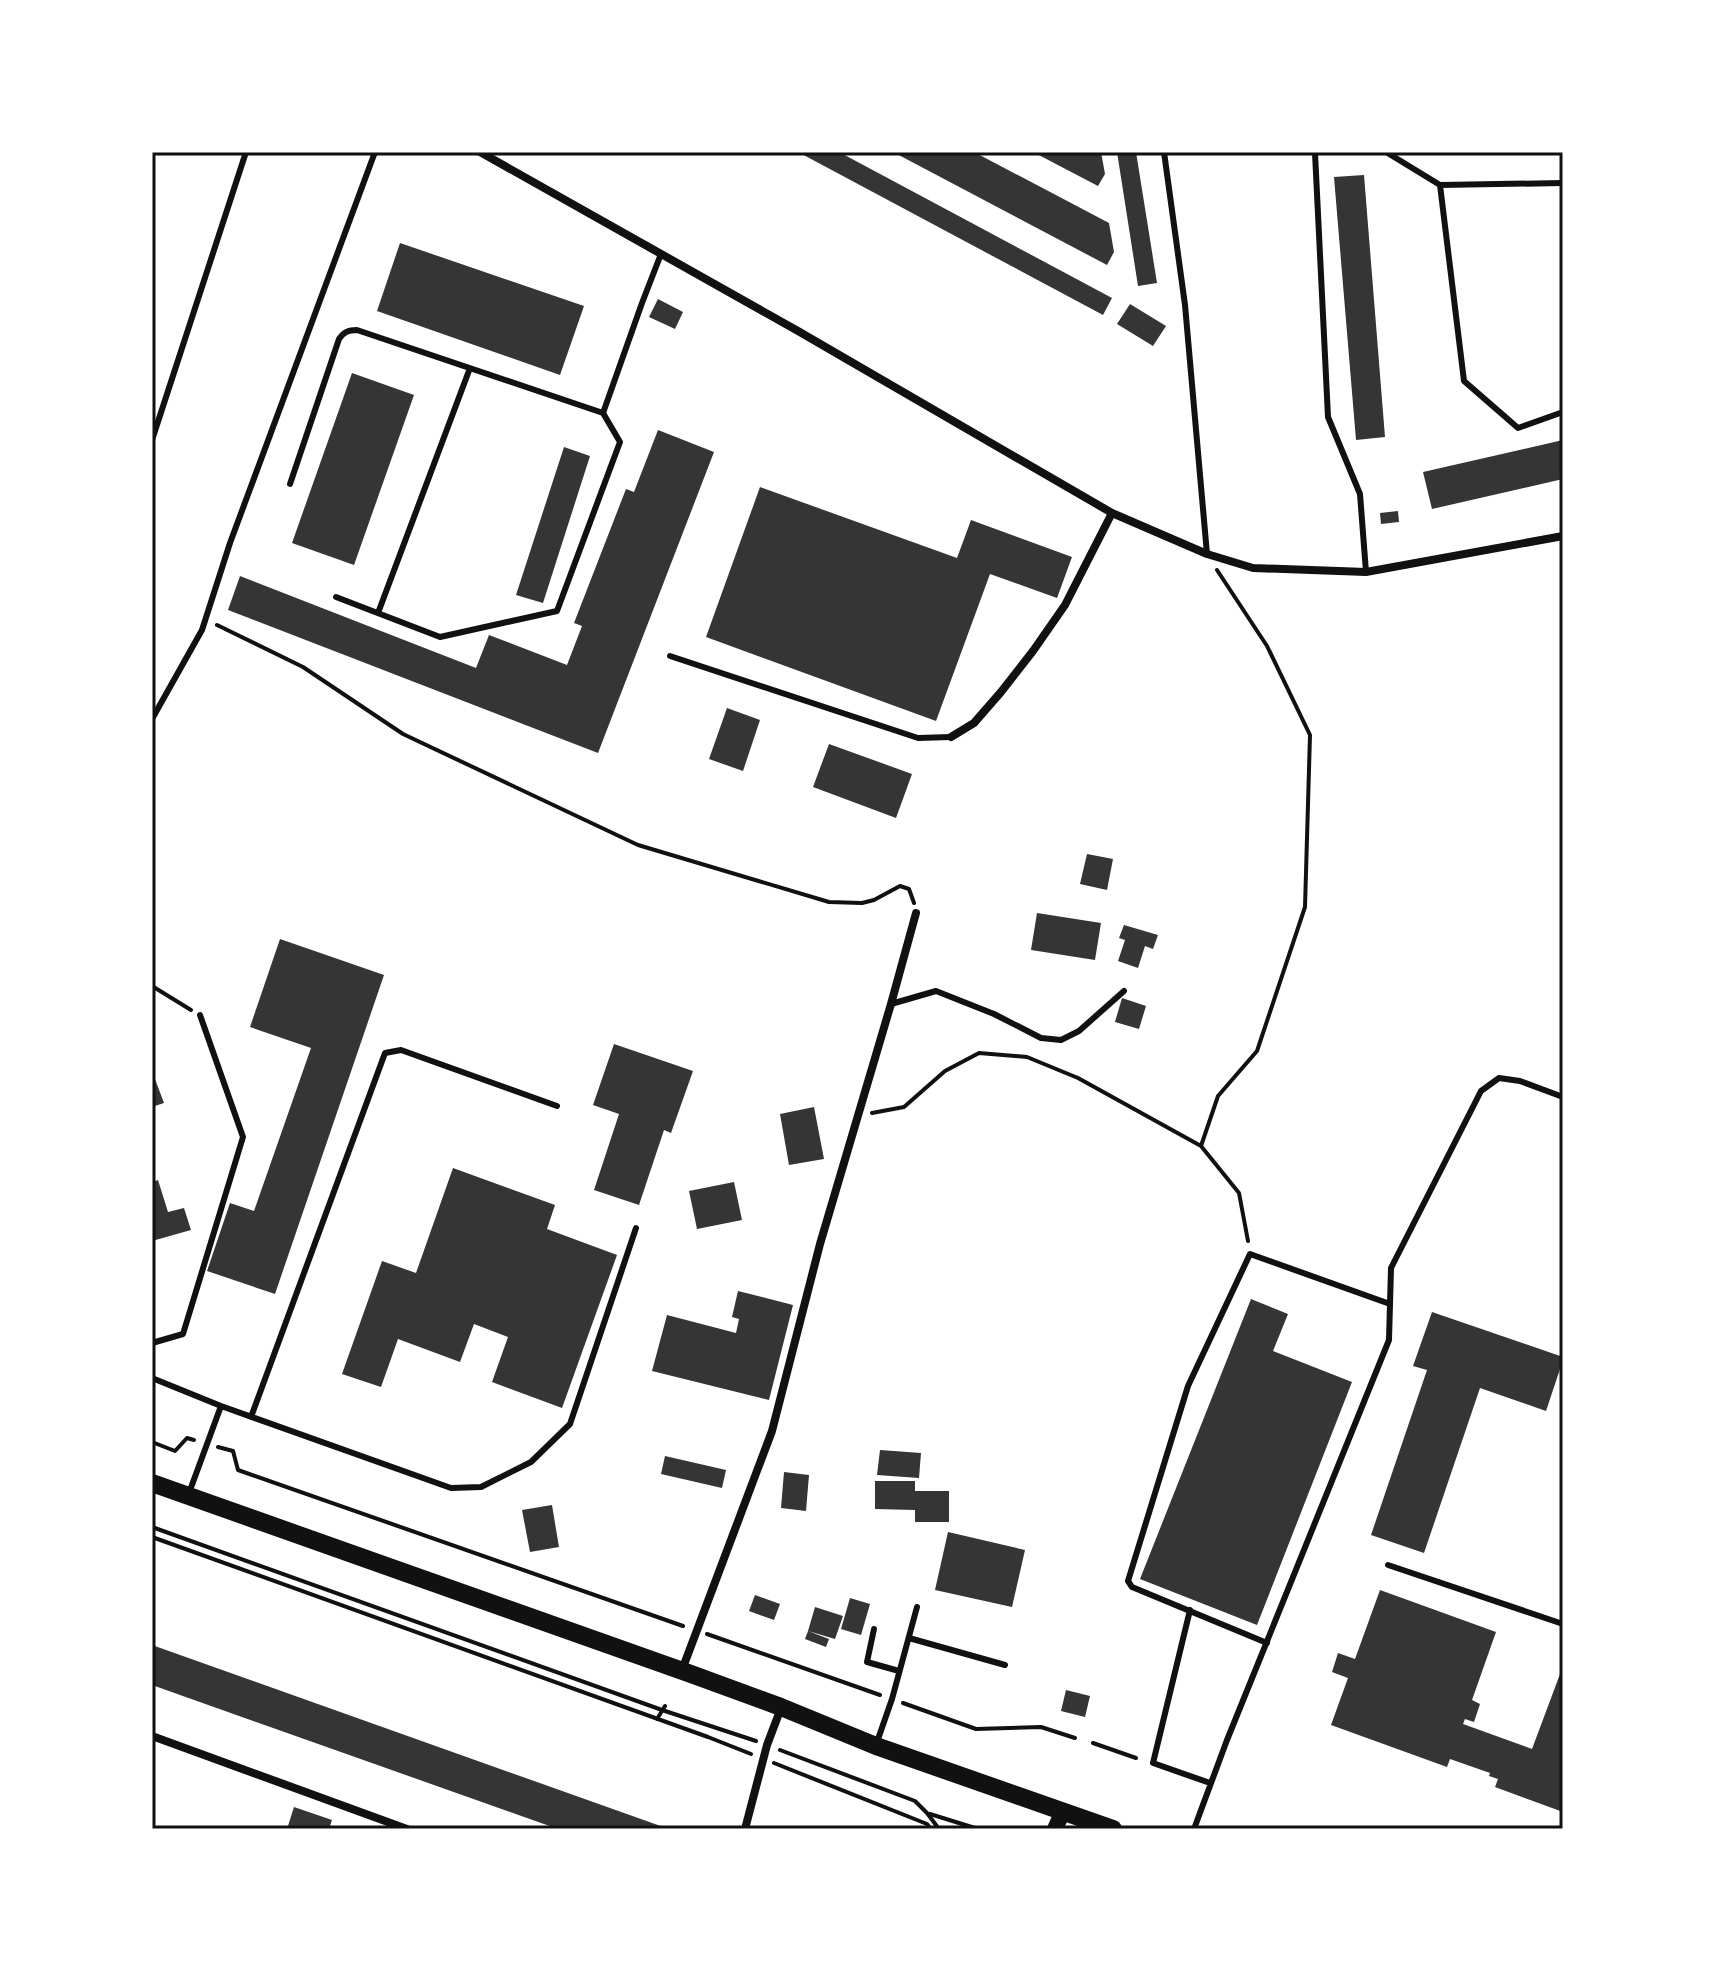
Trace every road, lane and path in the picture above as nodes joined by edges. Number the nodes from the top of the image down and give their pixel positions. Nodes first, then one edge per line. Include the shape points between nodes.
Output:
1 (246, 152) edge
2 (375, 152) edge
3 (480, 152) edge
4 (1164, 152) edge
5 (1317, 152) edge
6 (1386, 152) edge
7 (1563, 183) edge
8 (1440, 185) junction
9 (661, 254) junction
10 (470, 368) junction
11 (1563, 412) edge
12 (603, 413) junction
13 (152, 440) edge
14 (290, 484) dead end
15 (1112, 513) junction
16 (1563, 536) edge
17 (1207, 554) junction
18 (1366, 572) junction
19 (336, 597) dead end
20 (378, 613) junction
21 (205, 619) junction
22 (670, 656) dead end
23 (152, 719) edge
24 (951, 737) joint
25 (916, 913) joint
26 (152, 986) edge
27 (1124, 991) dead end
28 (891, 1004) junction
29 (200, 1015) joint
30 (1563, 1097) edge
31 (557, 1106) dead end
32 (858, 1115) junction
33 (1201, 1146) junction
34 (636, 1228) dead end
35 (1250, 1254) junction
36 (1390, 1304) junction
37 (152, 1343) edge
38 (152, 1378) edge
39 (221, 1406) junction
40 (251, 1417) junction
41 (152, 1442) edge
42 (208, 1444) junction
43 (152, 1483) edge
44 (188, 1496) junction
45 (152, 1527) edge
46 (152, 1537) edge
47 (1388, 1565) dead end
48 (917, 1607) dead end
49 (1190, 1610) junction
50 (1563, 1624) edge
51 (874, 1629) dead end
52 (697, 1631) junction
53 (909, 1638) junction
54 (1267, 1643) junction
55 (1005, 1665) dead end
56 (682, 1671) junction
57 (899, 1671) junction
58 (892, 1699) junction
59 (781, 1707) junction
60 (664, 1708) junction
61 (657, 1719) junction
62 (152, 1736) edge
63 (1075, 1738) dead end
64 (1093, 1743) dead end
65 (767, 1745) junction
66 (876, 1746) junction
67 (1136, 1758) dead end
68 (764, 1759) junction
69 (1210, 1783) junction
70 (1063, 1811) junction
71 (927, 1813) junction
72 (975, 1828) edge
73 (407, 1829) edge
74 (745, 1829) edge
75 (931, 1829) edge
76 (939, 1829) edge
77 (1055, 1829) edge
78 (1113, 1829) edge
79 (1194, 1829) edge

1 - 13 lane
2 - 21 lane
3 - 9 street
4 - 17 lane via 1185,305
5 - 18 lane via 1328,417 1360,494
6 - 8 lane
7 - 8 lane
8 - 11 lane via 1464,381 1518,428
9 - 12 lane
9 - 15 street
10 - 12 lane
10 - 14 lane via 357,330 343,333
10 - 20 lane
12 - 20 lane via 620,442 557,611 440,637
15 - 17 street
15 - 24 street via 1065,605 1033,651 974,723
16 - 18 street
17 - 18 street via 1253,568
17 - 33 path via 1267,646 1310,735 1305,907 1257,1051 1218,1096
19 - 20 lane
21 - 23 lane
21 - 25 path via 303,667 403,734 638,845 829,902 862,903 905,886
22 - 24 lane via 918,738
25 - 28 street
26 - 29 path
27 - 28 lane via 1061,1040 1041,1038 936,991
28 - 32 street
29 - 37 lane via 243,1137 183,1334
30 - 36 lane via 1499,1078 1481,1091 1391,1268
31 - 40 lane via 401,1050 385,1053
32 - 33 path via 904,1107 945,1071 979,1053 1027,1057 1078,1078
32 - 52 street via 772,1431
33 - 35 path via 1239,1193
34 - 40 lane via 570,1424 531,1462 481,1487 451,1488
35 - 36 lane
35 - 49 lane via 1188,1386 1128,1581
36 - 54 lane via 1389,1340
38 - 39 lane
39 - 40 lane
39 - 42 lane
41 - 42 path via 175,1451 187,1438
42 - 44 lane
42 - 52 path via 233,1451 238,1470
43 - 44 main road
44 - 56 main road
45 - 60 path
46 - 61 path
47 - 50 lane
48 - 53 lane
49 - 54 lane
49 - 69 lane via 1153,1763
51 - 57 lane via 867,1662
52 - 56 street
52 - 58 path
53 - 55 lane
53 - 57 lane
54 - 69 lane
56 - 59 main road
57 - 58 lane
58 - 63 path via 976,1729 1041,1727
58 - 66 lane
59 - 65 street
59 - 66 main road
60 - 61 path
60 - 65 path
61 - 68 path
62 - 73 street
64 - 67 path
65 - 68 street
65 - 71 path via 915,1801
66 - 70 main road
68 - 74 street
68 - 75 path
69 - 79 lane
70 - 77 main road
70 - 78 main road
71 - 72 path
71 - 76 path

